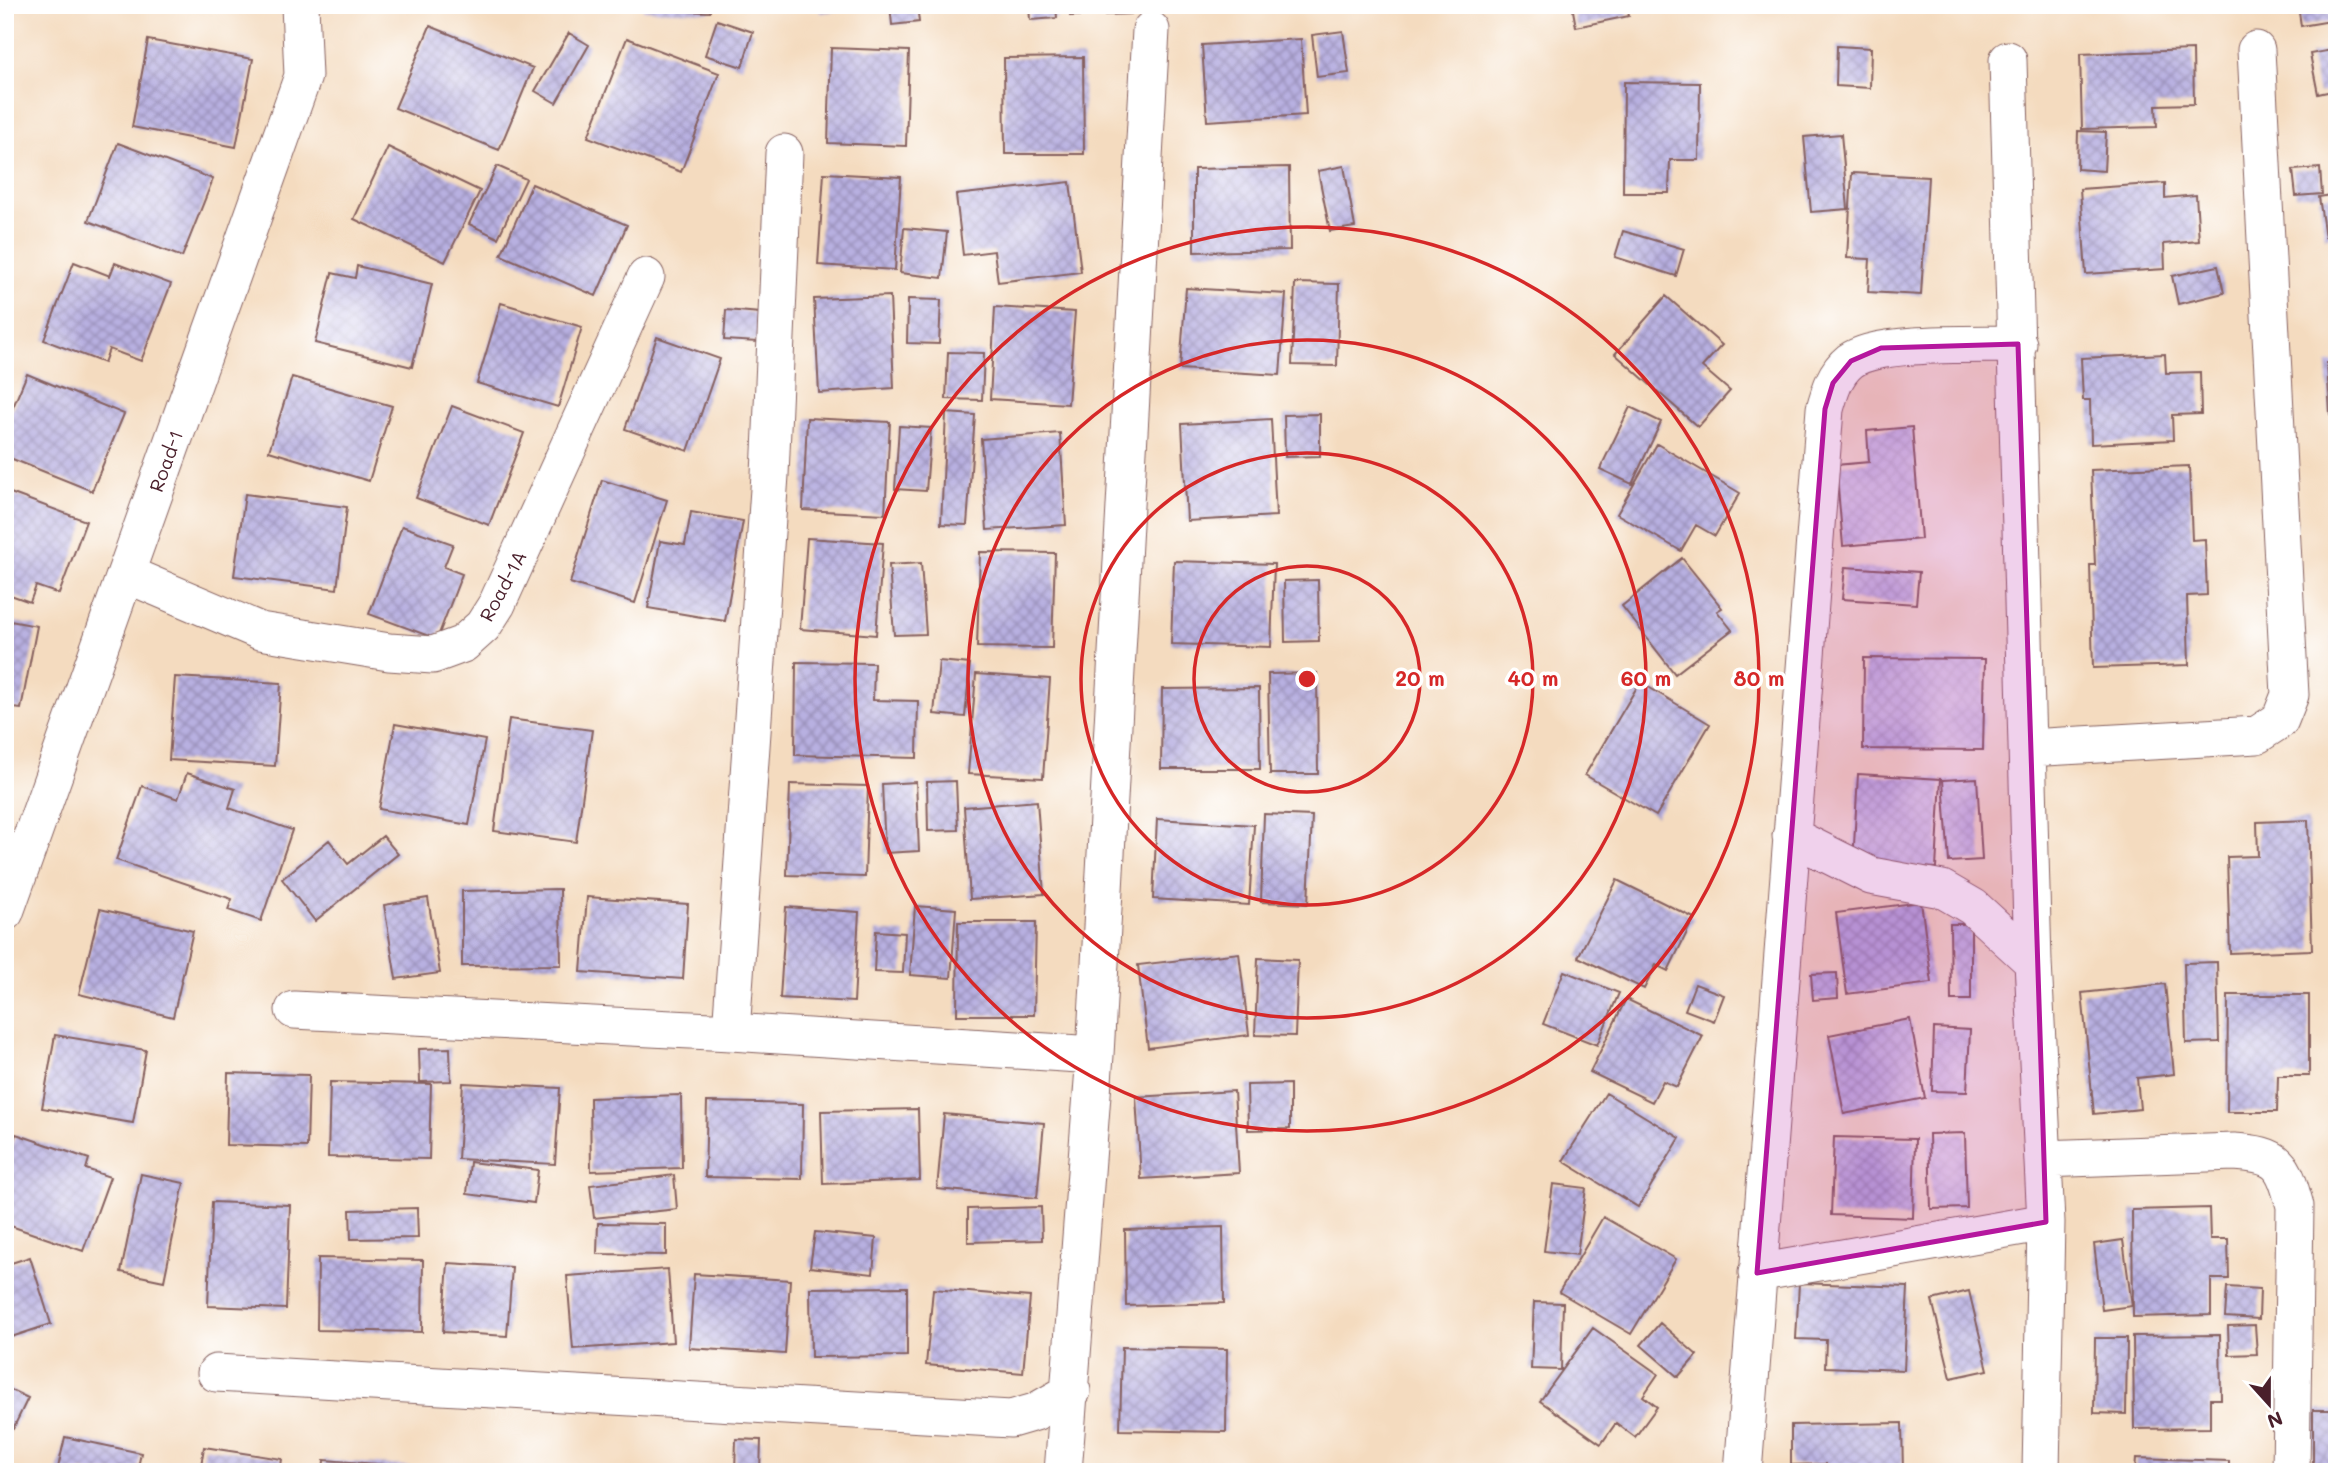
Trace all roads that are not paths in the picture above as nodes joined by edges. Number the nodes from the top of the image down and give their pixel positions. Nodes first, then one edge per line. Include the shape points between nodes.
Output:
1 (300, 5) edge
2 (1152, 30) dead end
3 (2256, 50) dead end
4 (2008, 60) dead end
5 (784, 153) dead end
6 (646, 277) dead end
7 (2018, 344) junction
8 (125, 574) junction
9 (2028, 748) junction
10 (1791, 836) junction
11 (5, 912) edge
12 (2033, 962) junction
13 (294, 1010) dead end
14 (731, 1032) junction
15 (1096, 1055) junction
16 (2043, 1159) junction
17 (2046, 1222) junction
18 (1757, 1273) junction
19 (216, 1373) dead end
20 (1072, 1391) junction
21 (1063, 1472) edge
22 (1743, 1472) edge
23 (2041, 1472) edge
24 (2291, 1472) edge

1 - 8 street, Road-1 via 303,76
2 - 15 street
3 - 9 street via 2290,695 2280,720 2257,735
4 - 7 street
5 - 14 street via 770,475
6 - 8 street, Road-1A via 497,604 483,626 463,644 433,655 260,631
7 - 9 street
7 - 10 street via 1881,348 1851,360 1833,383 1825,409
8 - 11 street, Road-1
9 - 12 street
10 - 12 street via 1871,876 1942,889 1973,908
10 - 18 street
12 - 16 street
13 - 14 street
14 - 15 street
15 - 20 street
16 - 17 street
16 - 24 street via 2234,1152 2266,1154 2285,1169 2295,1206
17 - 18 street
17 - 23 street
18 - 22 street
19 - 20 street via 1011,1419 1035,1412
20 - 21 street

